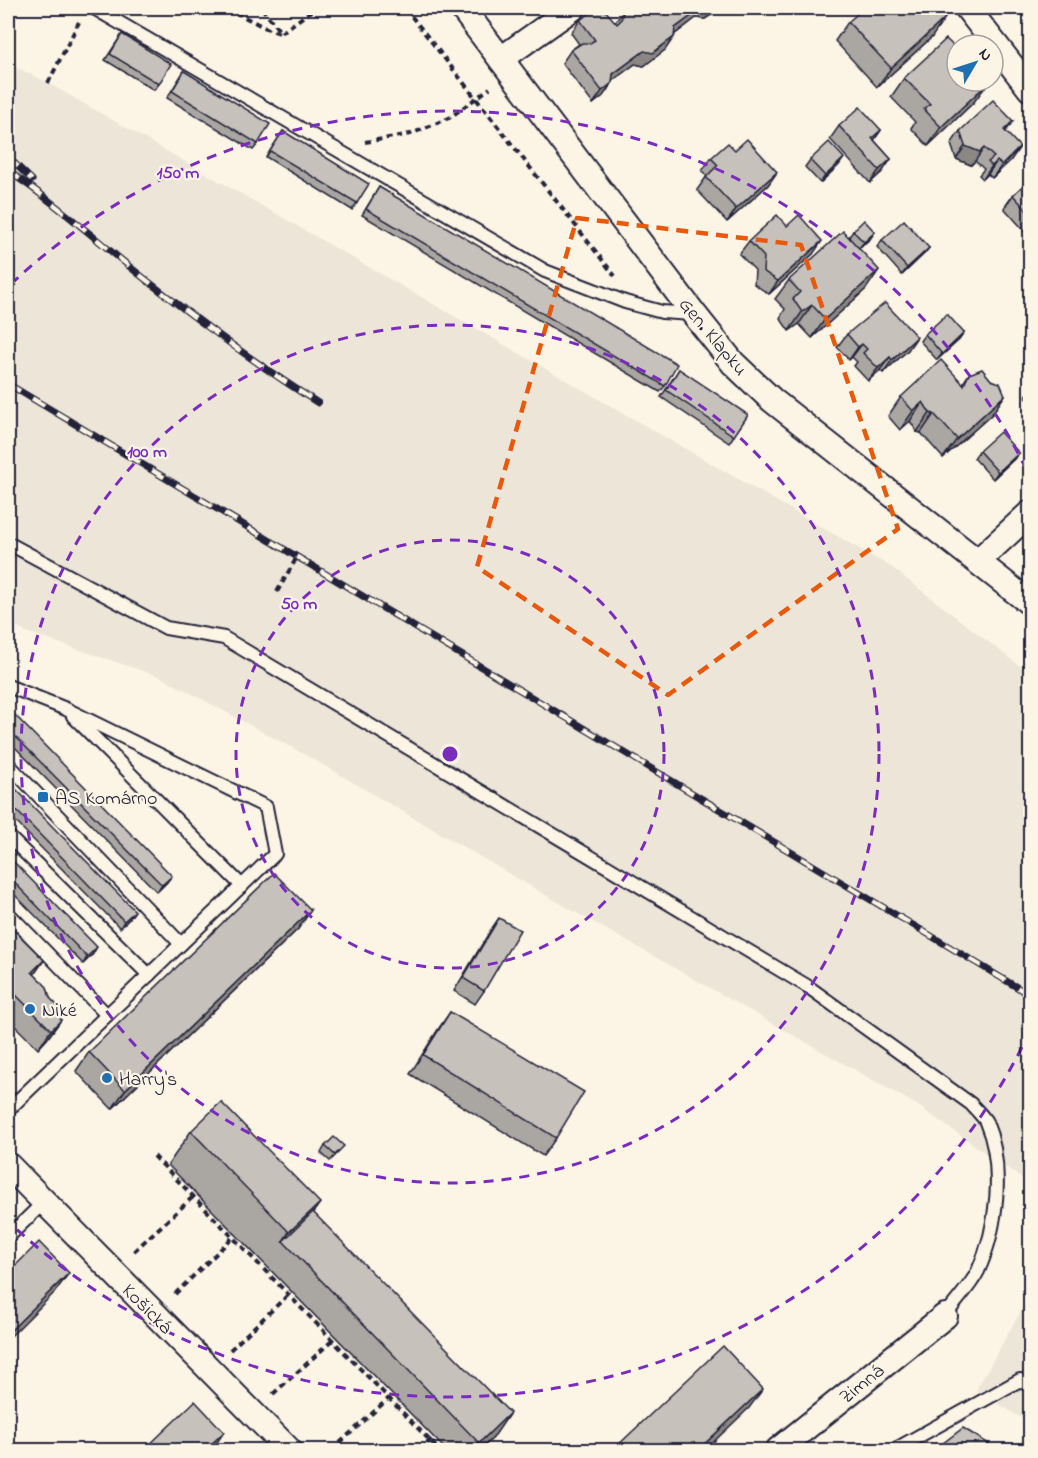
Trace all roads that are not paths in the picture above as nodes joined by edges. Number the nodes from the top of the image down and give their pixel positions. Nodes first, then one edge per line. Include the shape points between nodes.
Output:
1 (94, 8) edge
2 (462, 8) edge
3 (573, 8) edge
4 (967, 8) edge
5 (501, 59) junction
6 (1030, 89) edge
7 (694, 314) junction
8 (1030, 513) edge
9 (8, 543) edge
10 (978, 561) junction
11 (1030, 603) edge
12 (8, 686) edge
13 (66, 709) junction
14 (8, 764) edge
15 (8, 836) edge
16 (242, 886) junction
17 (8, 913) edge
18 (182, 944) junction
19 (149, 975) junction
20 (107, 1015) junction
21 (8, 1110) edge
22 (8, 1165) edge
23 (44, 1202) junction
24 (8, 1237) edge
25 (945, 1316) joint
26 (1030, 1386) edge
27 (289, 1450) edge
28 (778, 1450) edge
29 (894, 1450) edge

1 - 7 lane via 545,271 638,306
2 - 5 street, Gen. Klapku
3 - 5 street
4 - 6 street
5 - 7 street, Gen. Klapku
7 - 10 street, Gen. Klapku via 733,363 772,400
8 - 10 street
9 - 25 lane via 166,628 224,638 807,986 971,1104 985,1121 992,1144 997,1179 995,1219 977,1272
10 - 11 street, Gen. Klapku
12 - 13 lane
13 - 16 lane
13 - 16 lane via 266,807 275,854
14 - 18 lane
15 - 19 lane
16 - 18 lane
17 - 20 lane
18 - 19 lane
19 - 20 lane
20 - 21 lane
22 - 23 street, Košická
23 - 24 lane
23 - 27 street, Košická
25 - 28 street, Zimná
26 - 29 lane via 1020,1380

